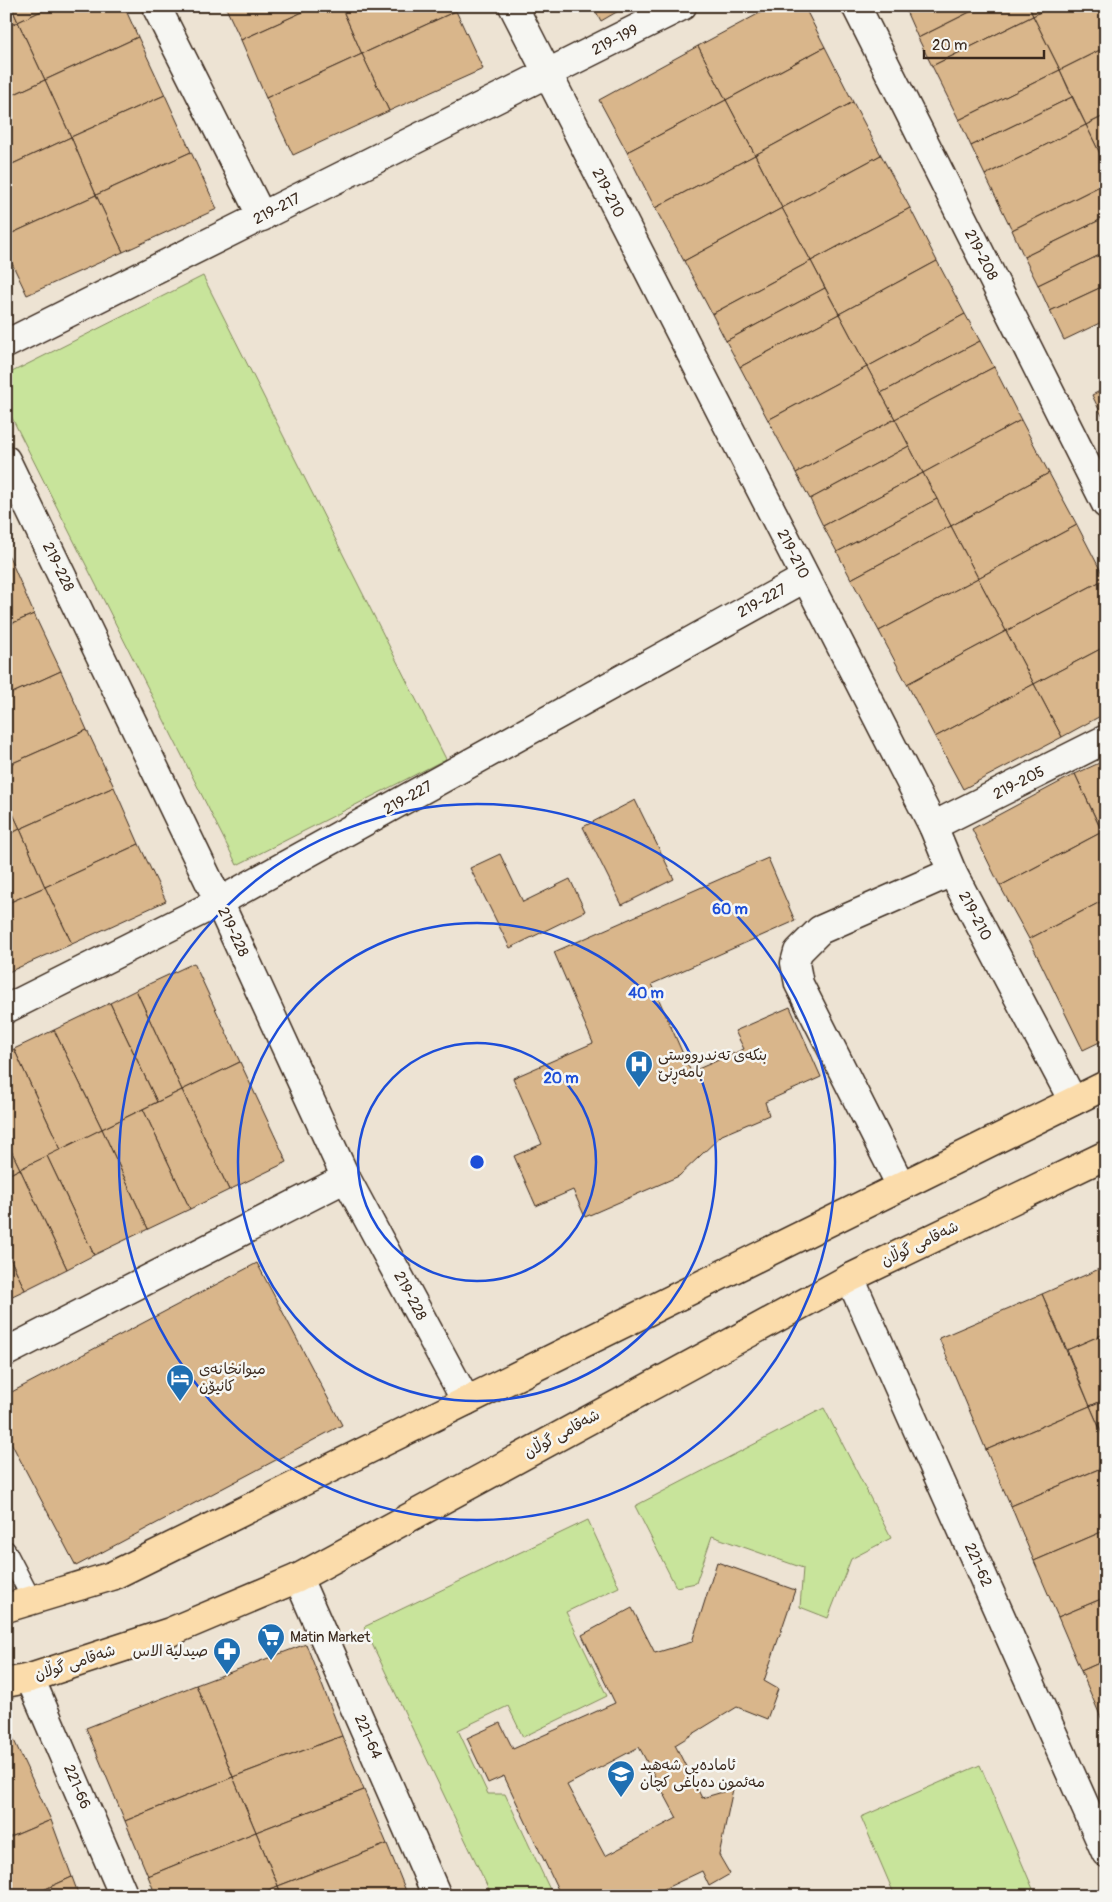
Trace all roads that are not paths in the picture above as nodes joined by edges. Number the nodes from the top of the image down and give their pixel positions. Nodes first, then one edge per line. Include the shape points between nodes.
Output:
1 (156, 6) edge
2 (513, 6) edge
3 (682, 6) edge
4 (856, 6) edge
5 (547, 74) junction
6 (262, 217) junction
7 (7, 342) edge
8 (6, 460) edge
9 (1106, 504) edge
10 (805, 578) junction
11 (1106, 739) edge
12 (932, 826) junction
13 (952, 872) junction
14 (219, 902) junction
15 (6, 1009) edge
16 (1106, 1085) edge
17 (1073, 1101) junction
18 (1106, 1155) edge
19 (346, 1178) junction
20 (901, 1186) junction
21 (850, 1278) junction
22 (6, 1352) edge
23 (466, 1401) junction
24 (6, 1550) edge
25 (298, 1578) junction
26 (19, 1604) edge
27 (18, 1681) edge
28 (1106, 1853) edge
29 (124, 1896) edge
30 (438, 1896) edge

1 - 6 street
2 - 5 street, 219-210
3 - 5 street, 219-199
4 - 9 street, 219-208
5 - 6 street, 219-217
5 - 10 street, 219-210
6 - 7 street, 219-217
8 - 14 street, 219-228
10 - 12 street, 219-210
10 - 14 street, 219-227
11 - 12 street, 219-205
12 - 13 street, 219-210
13 - 17 street, 219-210
13 - 20 street via 820,930 798,952 795,963 799,984
14 - 15 street, 219-227
14 - 19 street, 219-228
16 - 17 main road
17 - 20 main road
18 - 21 main road, شەقامی گوڵان
19 - 22 street
19 - 23 street, 219-228
20 - 23 main road
21 - 25 main road, شەقامی گوڵان
21 - 28 street, 221-62
23 - 26 main road via 112,1576
24 - 26 lane
25 - 27 main road, شەقامی گوڵان via 170,1632
25 - 30 street, 221-64
27 - 29 street, 221-66

